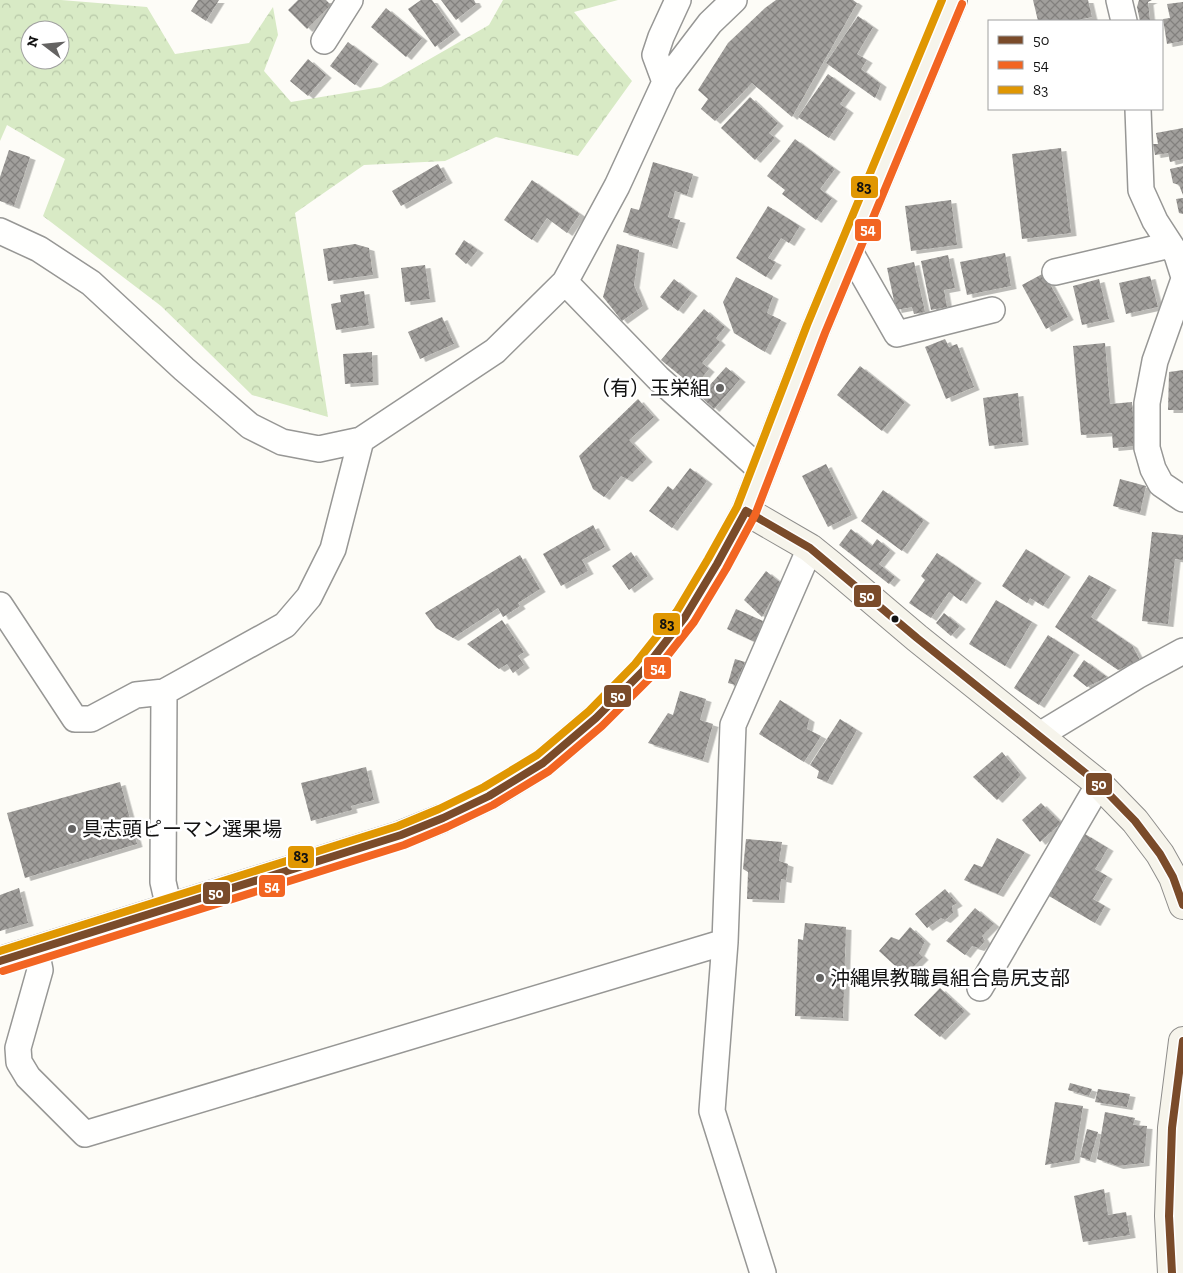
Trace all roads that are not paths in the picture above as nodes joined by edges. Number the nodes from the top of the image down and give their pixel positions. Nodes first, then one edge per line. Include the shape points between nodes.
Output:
1 (350, 0) edge
2 (678, 0) edge
3 (734, 0) edge
4 (954, 0) edge
5 (1119, 0) edge
6 (1124, 20) edge
7 (324, 41) dead end
8 (665, 82) junction
9 (1138, 110) edge
10 (0, 231) edge
11 (1170, 245) junction
12 (849, 250) junction
13 (1055, 272) dead end
14 (1183, 274) edge
15 (565, 282) junction
16 (1183, 282) edge
17 (992, 310) dead end
18 (362, 440) junction
19 (761, 470) junction
20 (1183, 499) edge
21 (746, 511) junction
22 (810, 548) junction
23 (0, 604) edge
24 (1183, 650) edge
25 (164, 692) junction
26 (1038, 736) junction
27 (1099, 784) junction
28 (1178, 871) edge
29 (1183, 905) edge
30 (168, 908) junction
31 (725, 942) junction
32 (36, 950) junction
33 (0, 961) edge
34 (980, 988) dead end
35 (1183, 1041) edge
36 (762, 1273) edge
37 (1172, 1273) edge

1 - 7 street
2 - 8 street via 656,55
3 - 8 street via 710,23
4 - 12 main road
5 - 6 street
8 - 15 street via 617,186
9 - 11 street via 1141,190
10 - 18 street via 39,249 92,283 250,426 282,442 319,449
11 - 13 street
11 - 14 street
12 - 17 street via 897,334
12 - 19 main road
15 - 18 street via 495,350
15 - 19 street via 658,378
16 - 20 street via 1155,361 1147,403 1147,448 1152,469 1161,484
18 - 25 street via 333,548 309,597 285,625
19 - 21 main road
21 - 22 main road
21 - 30 main road via 685,617 643,672 543,763 489,796 400,835
22 - 26 main road
22 - 31 street via 733,725
23 - 25 street via 75,719 91,719 136,695
24 - 26 street
25 - 30 street via 163,882
26 - 27 main road
27 - 28 main road
27 - 34 street
28 - 29 main road
30 - 32 main road
31 - 32 street via 85,1134 28,1077 19,1062 18,1048 40,970
31 - 36 street via 712,1111
32 - 33 main road
35 - 37 main road via 1172,1138 1169,1216

